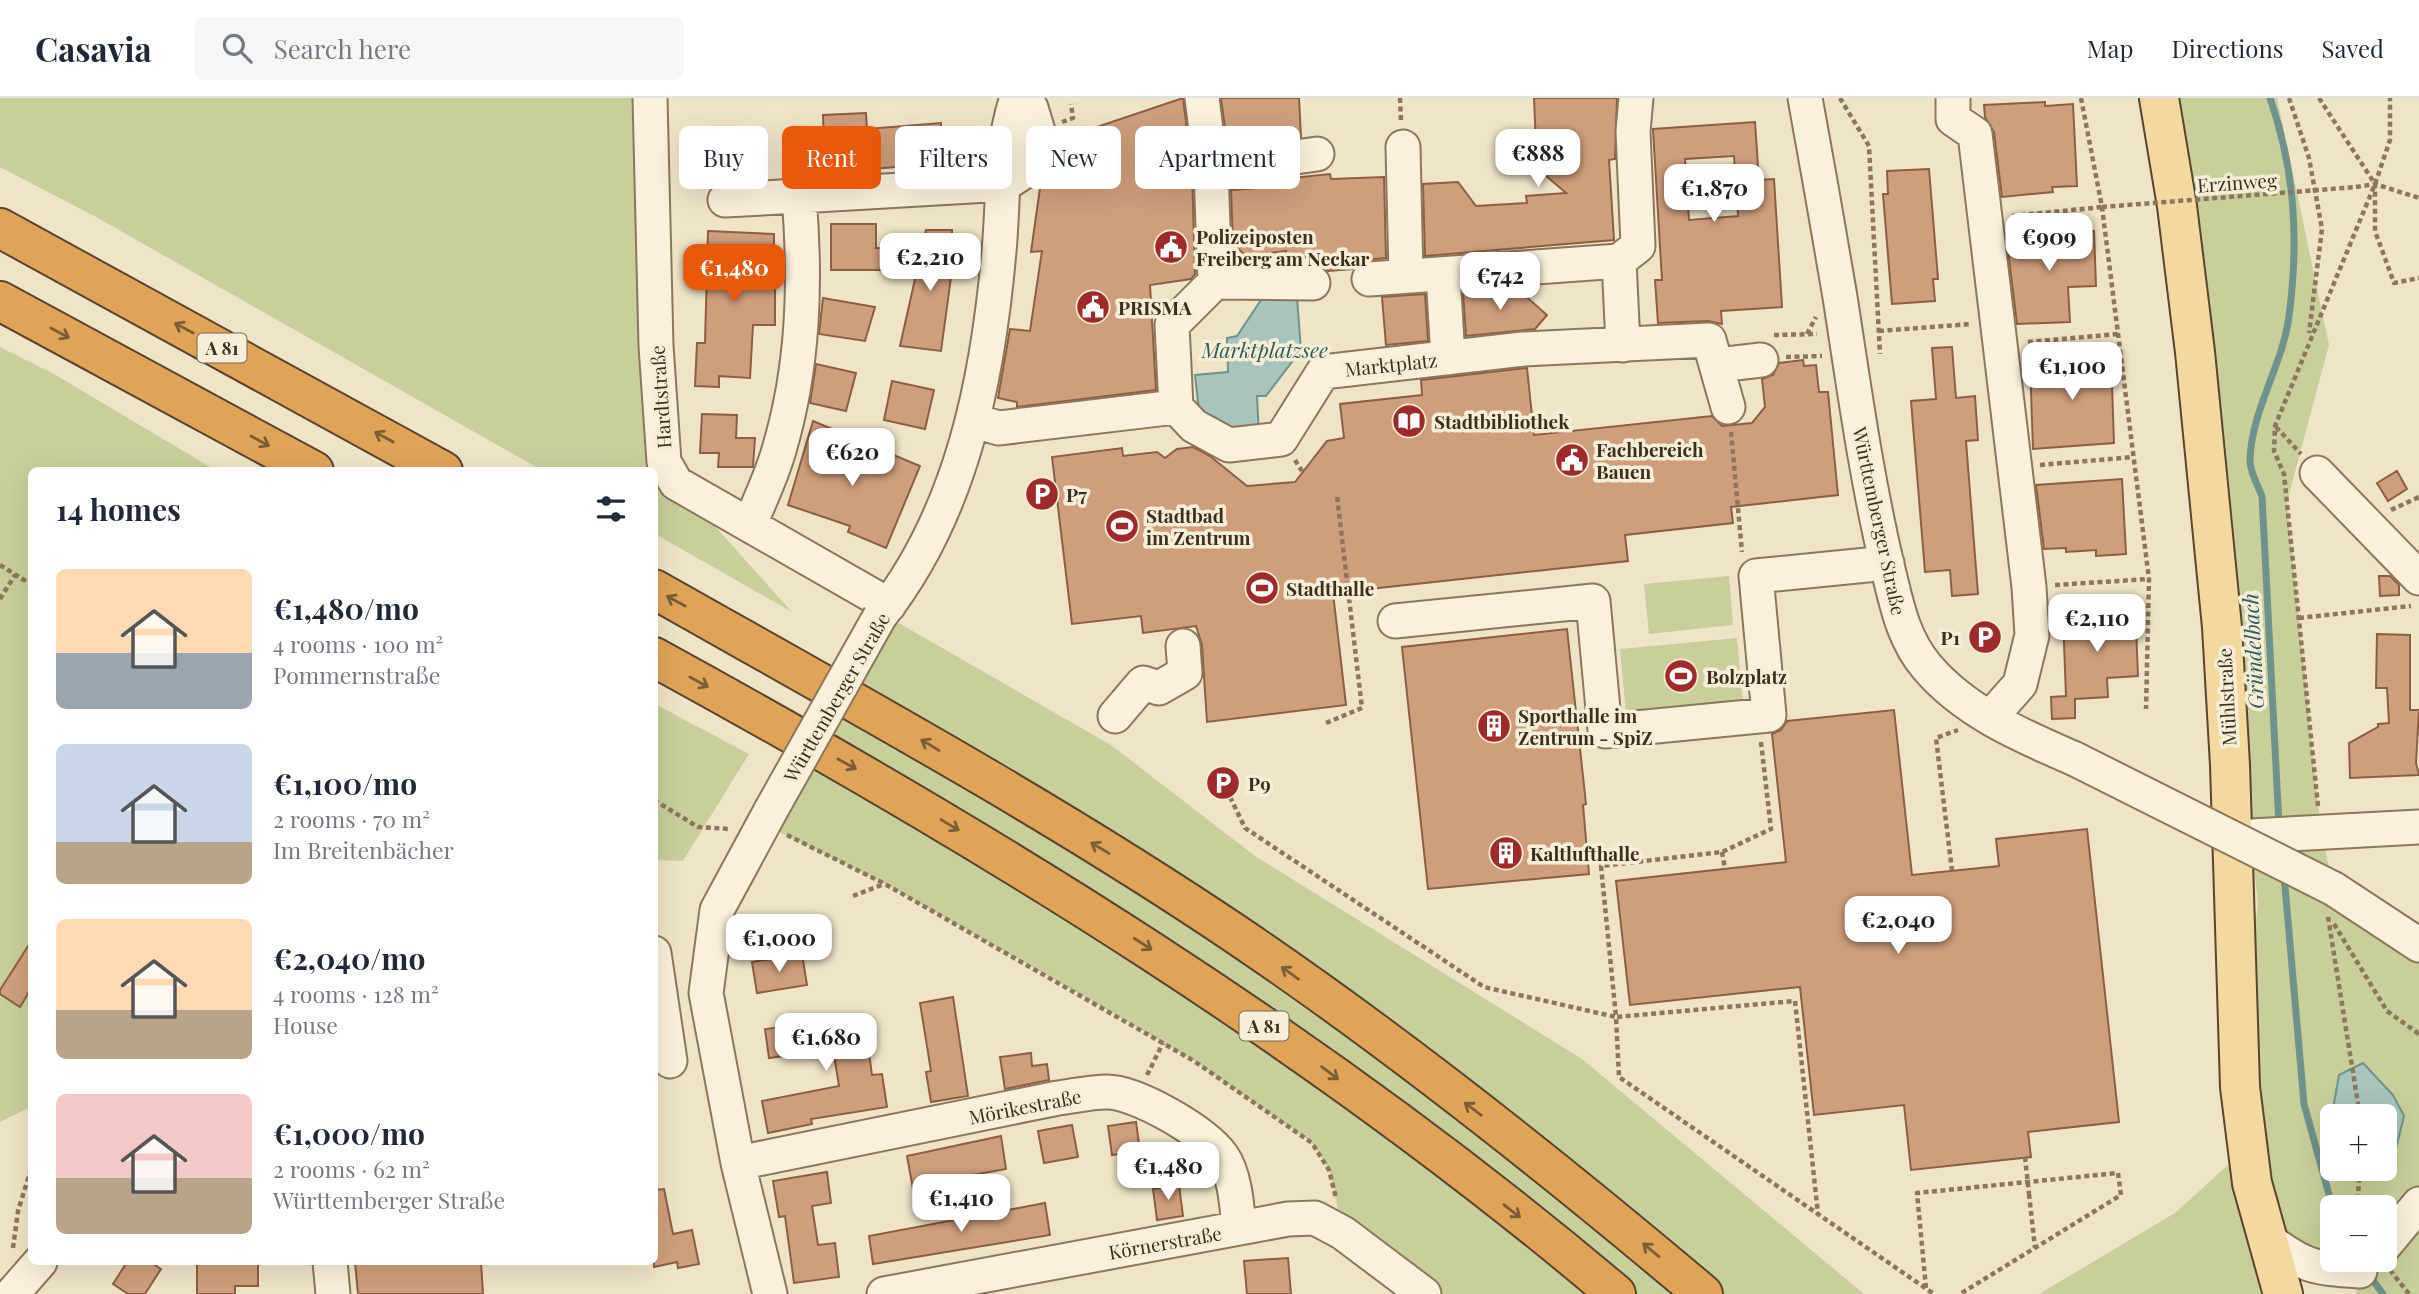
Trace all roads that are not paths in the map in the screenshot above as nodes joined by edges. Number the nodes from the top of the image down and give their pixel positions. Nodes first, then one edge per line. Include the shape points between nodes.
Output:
1 (650, 98) edge
2 (1019, 98) edge
3 (1202, 98) edge
4 (1636, 98) edge
5 (1805, 98) edge
6 (2159, 98) edge
7 (1953, 108) edge
8 (1010, 126) edge
9 (1206, 126) edge
10 (1403, 146) dead end
11 (1317, 154) dead end
12 (1300, 156) edge
13 (919, 189) edge
14 (1004, 189) edge
15 (1213, 189) edge
16 (799, 196) junction
17 (725, 200) dead end
18 (0, 228) edge
19 (1619, 261) junction
20 (1443, 274) junction
21 (1406, 275) junction
22 (1369, 279) dead end
23 (1215, 282) junction
24 (1313, 284) dead end
25 (0, 301) edge
26 (1623, 345) junction
27 (1770, 348) road end
28 (1448, 358) junction
29 (1717, 365) junction
30 (1176, 407) junction
31 (1728, 407) road end
32 (974, 421) junction
33 (307, 467) edge
34 (436, 467) edge
35 (2317, 472) road end
36 (750, 524) junction
37 (1886, 563) junction
38 (2419, 578) edge
39 (658, 591) edge
40 (884, 610) junction
41 (1395, 621) dead end
42 (1183, 646) dead end
43 (658, 659) edge
44 (1115, 716) dead end
45 (1990, 718) junction
46 (2419, 827) edge
47 (2244, 837) junction
48 (2419, 945) edge
49 (658, 1008) edge
50 (715, 1051) junction
51 (662, 1064) edge
52 (738, 1163) junction
53 (2419, 1204) edge
54 (1239, 1228) junction
55 (2397, 1233) edge
56 (2266, 1238) junction
57 (26, 1257) edge
58 (330, 1265) edge
59 (2320, 1268) edge
60 (2364, 1272) edge
61 (12, 1294) edge
62 (333, 1294) edge
63 (770, 1294) edge
64 (884, 1294) edge
65 (1424, 1294) edge
66 (1616, 1294) edge
67 (1703, 1294) edge
68 (2283, 1294) edge
69 (2335, 1294) edge

1 - 36 street, Hardtstraße via 656,346 664,462 676,482
2 - 8 street, Württemberger Straße
3 - 9 street
4 - 19 street via 1638,246
5 - 37 street, Württemberger Straße via 1859,431
6 - 47 main road, Mühlstraße via 2178,206 2197,366
7 - 45 street via 1975,134 2032,635 2020,684
10 - 21 street
11 - 12 street
13 - 16 street
14 - 32 street, Württemberger Straße via 987,349
15 - 23 street
16 - 17 street
16 - 36 street via 805,264 798,369 779,451
34 -> 18 highway, A 81
19 - 20 street
19 - 26 street
20 - 21 street
20 - 28 street, Marktplatz
21 - 22 street
23 - 24 street
23 - 30 street via 1172,325
25 -> 33 highway
26 - 28 street, Marktplatz
26 - 29 street, Marktplatz via 1709,340
27 - 29 street
28 - 30 street, Marktplatz via 1323,372 1281,439 1229,445 1194,426
29 - 31 street, Marktplatz
30 - 32 street via 999,428
32 - 40 street, Württemberger Straße via 943,510
35 - 38 street
36 - 40 street, Hardtstraße
37 - 41 street via 1756,576 1769,715 1605,731 1592,601
37 - 45 street, Württemberger Straße via 1909,642 1958,697
67 -> 39 highway via 1483,1117 1241,938 920,739
40 - 50 street, Württemberger Straße, bridge via 717,910 706,993
42 - 44 street via 1185,673 1158,688 1143,683
43 -> 66 highway, A 81 via 891,789 1205,985 1448,1161
45 - 48 street, Württemberger Straße, bridge via 2075,759 2329,904
46 - 47 street
47 - 56 main road, Mühlstraße via 2240,1087 2252,1183
49 - 51 street
50 - 51 street
50 - 52 street, Württemberger Straße
52 - 54 street, Mörikestraße via 1108,1091 1136,1098 1192,1128 1223,1156
52 - 63 street, Württemberger Straße
53 - 55 street
54 - 64 street, Körnerstraße
54 - 65 street, Körnerstraße via 1315,1218 1343,1233
56 - 59 street via 2296,1261
56 - 68 main road, Mühlstraße
57 - 61 street
58 - 62 street
60 - 69 street

